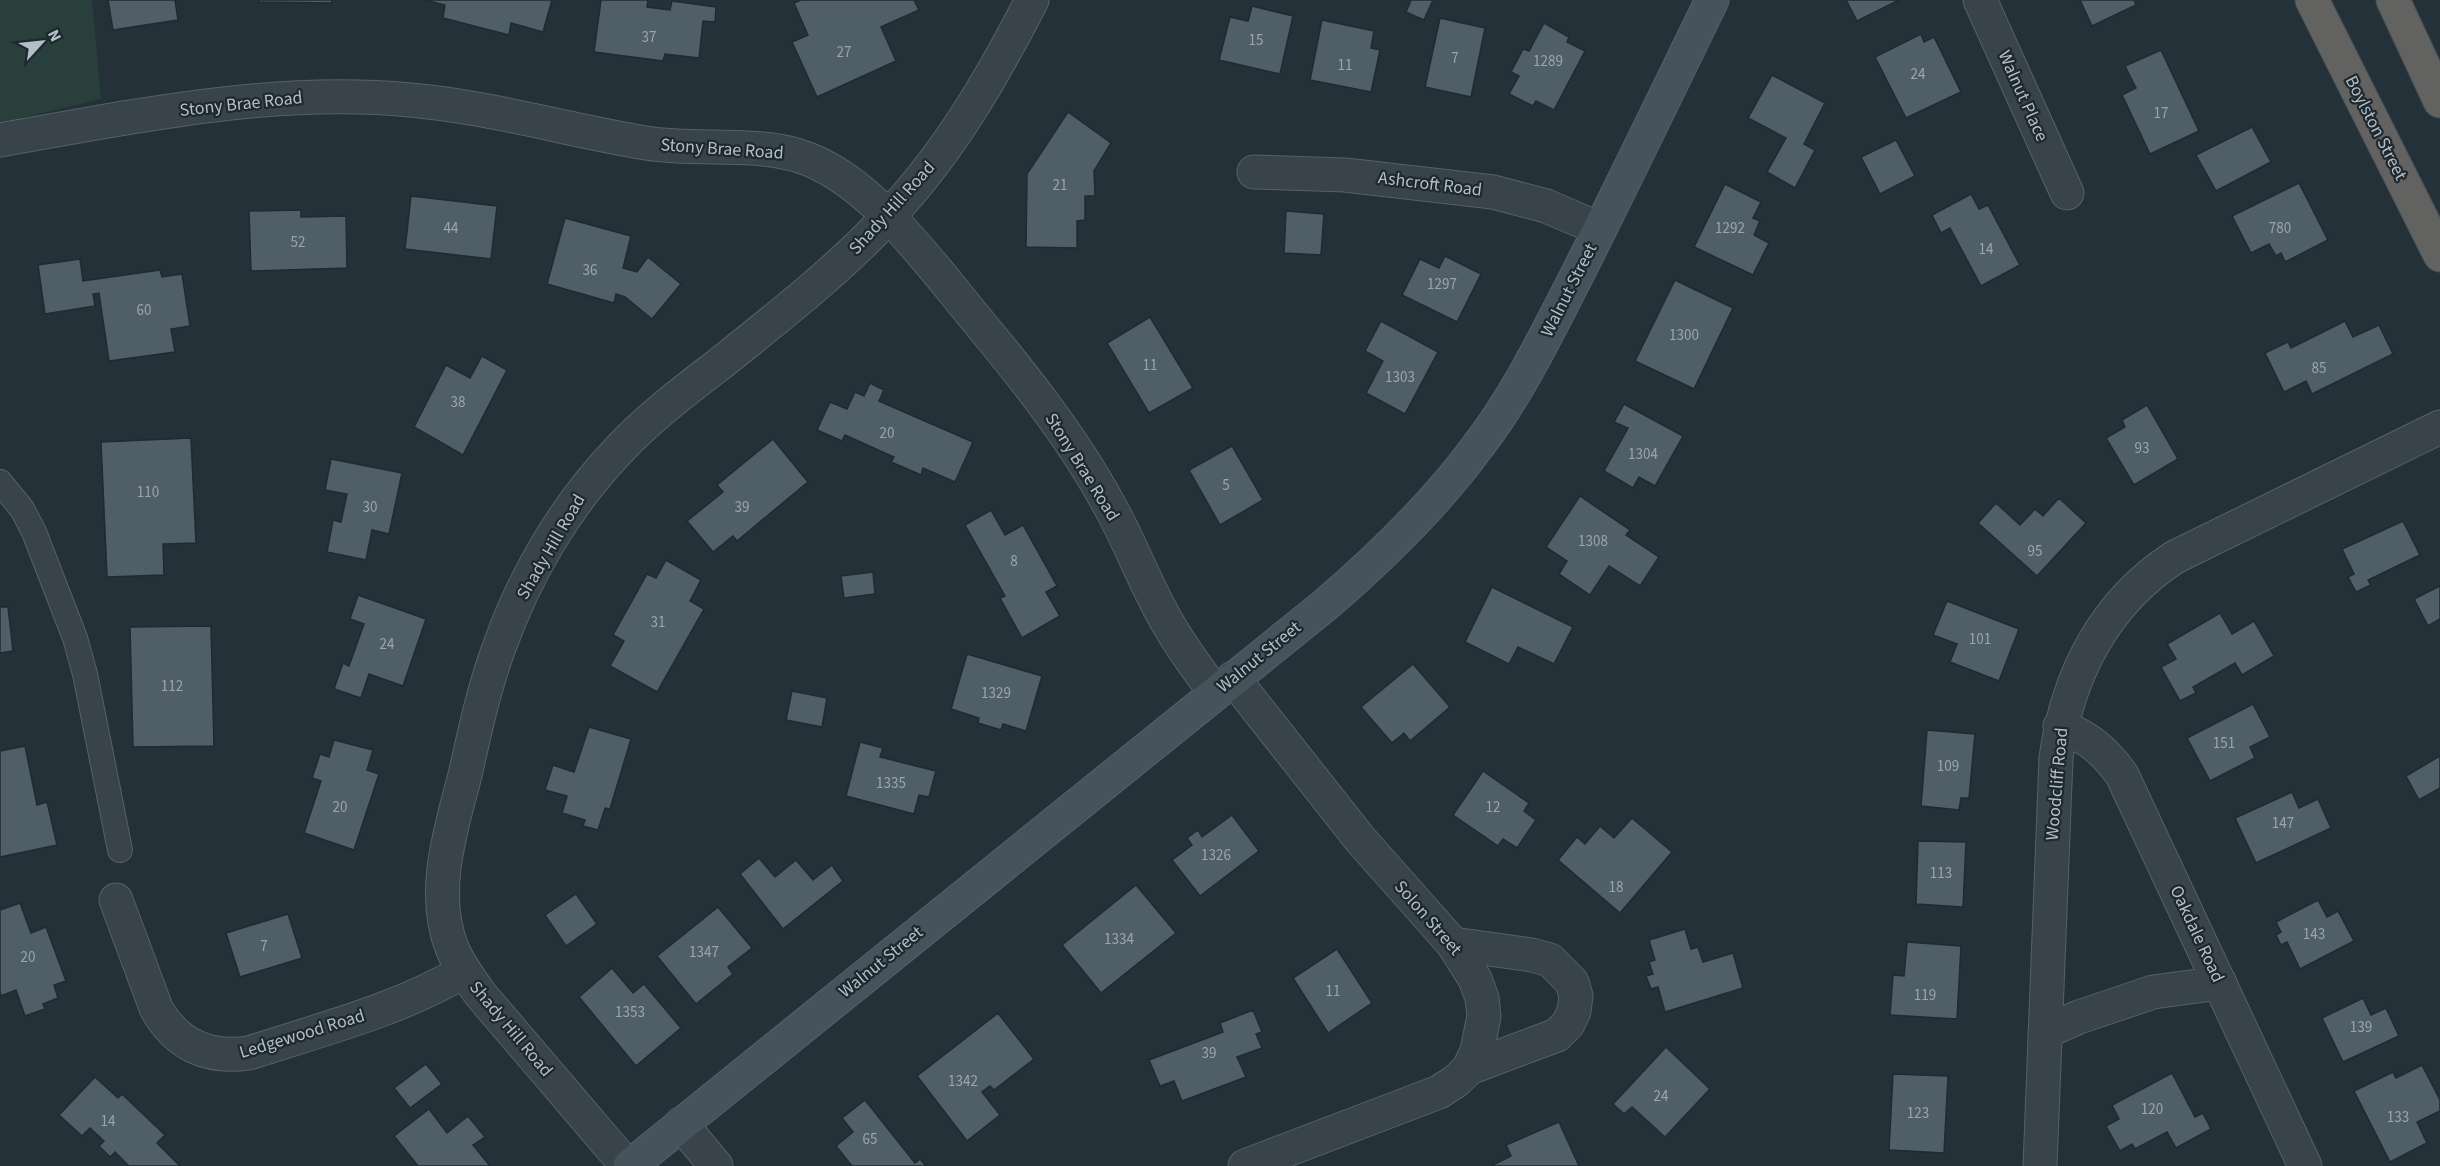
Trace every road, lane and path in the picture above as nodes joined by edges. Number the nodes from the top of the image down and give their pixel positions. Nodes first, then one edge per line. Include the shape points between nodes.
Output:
1 (1032, 0) edge
2 (1712, 0) edge
3 (1980, 0) edge
4 (2312, 0) edge
5 (2393, 0) edge
6 (2440, 101) edge
7 (0, 140) edge
8 (1254, 171) dead end
9 (2067, 193) dead end
10 (888, 217) junction
11 (1600, 230) junction
12 (2440, 255) edge
13 (2440, 427) edge
14 (0, 482) edge
15 (1224, 685) junction
16 (2060, 726) junction
17 (120, 850) dead end
18 (116, 900) dead end
19 (1453, 944) junction
20 (464, 971) junction
21 (2220, 982) junction
22 (2045, 1032) junction
23 (1469, 1068) junction
24 (681, 1124) junction
25 (628, 1166) edge
26 (716, 1166) edge
27 (1245, 1166) edge
28 (2040, 1166) edge
29 (2305, 1166) edge

1 - 10 street, Shady Hill Road via 950,142
2 - 11 main road, Walnut Street
3 - 9 street, Walnut Place
4 - 12 highway, Boylston Street
5 - 6 highway
7 - 10 street, Stony Brae Road via 247,100 410,100 514,115 652,144 794,154 845,178
8 - 11 street, Ashcroft Road via 1345,175 1493,192 1546,206
10 - 15 street, Stony Brae Road via 1000,348 1072,445 1110,506 1160,611 1188,657
10 - 20 street, Shady Hill Road via 806,295 638,431 590,482 542,555 500,645 449,840 443,893 445,920
11 - 15 main road, Walnut Street via 1530,366 1504,409 1452,479 1358,576
13 - 16 street, Woodcliff Road via 2198,543 2153,571 2112,613 2094,640
14 - 17 lane via 22,509 34,532 75,638
15 - 19 street, Solon Street
15 - 24 main road, Walnut Street
16 - 21 street, Oakdale Road via 2093,742 2122,775
16 - 22 street, Woodcliff Road
18 - 20 street, Ledgewood Road via 164,1024 194,1047 212,1054 249,1053 409,1000
19 - 23 street, Solon Street via 1482,998 1482,1034
19 - 23 street via 1550,960 1572,982 1576,996 1568,1024 1557,1035
20 - 25 street, Shady Hill Road
21 - 22 street via 2153,992
21 - 29 street, Oakdale Road
22 - 28 street, Woodcliff Road
23 - 27 street, Solon Street via 1439,1092
24 - 25 main road, Walnut Street
24 - 26 street

